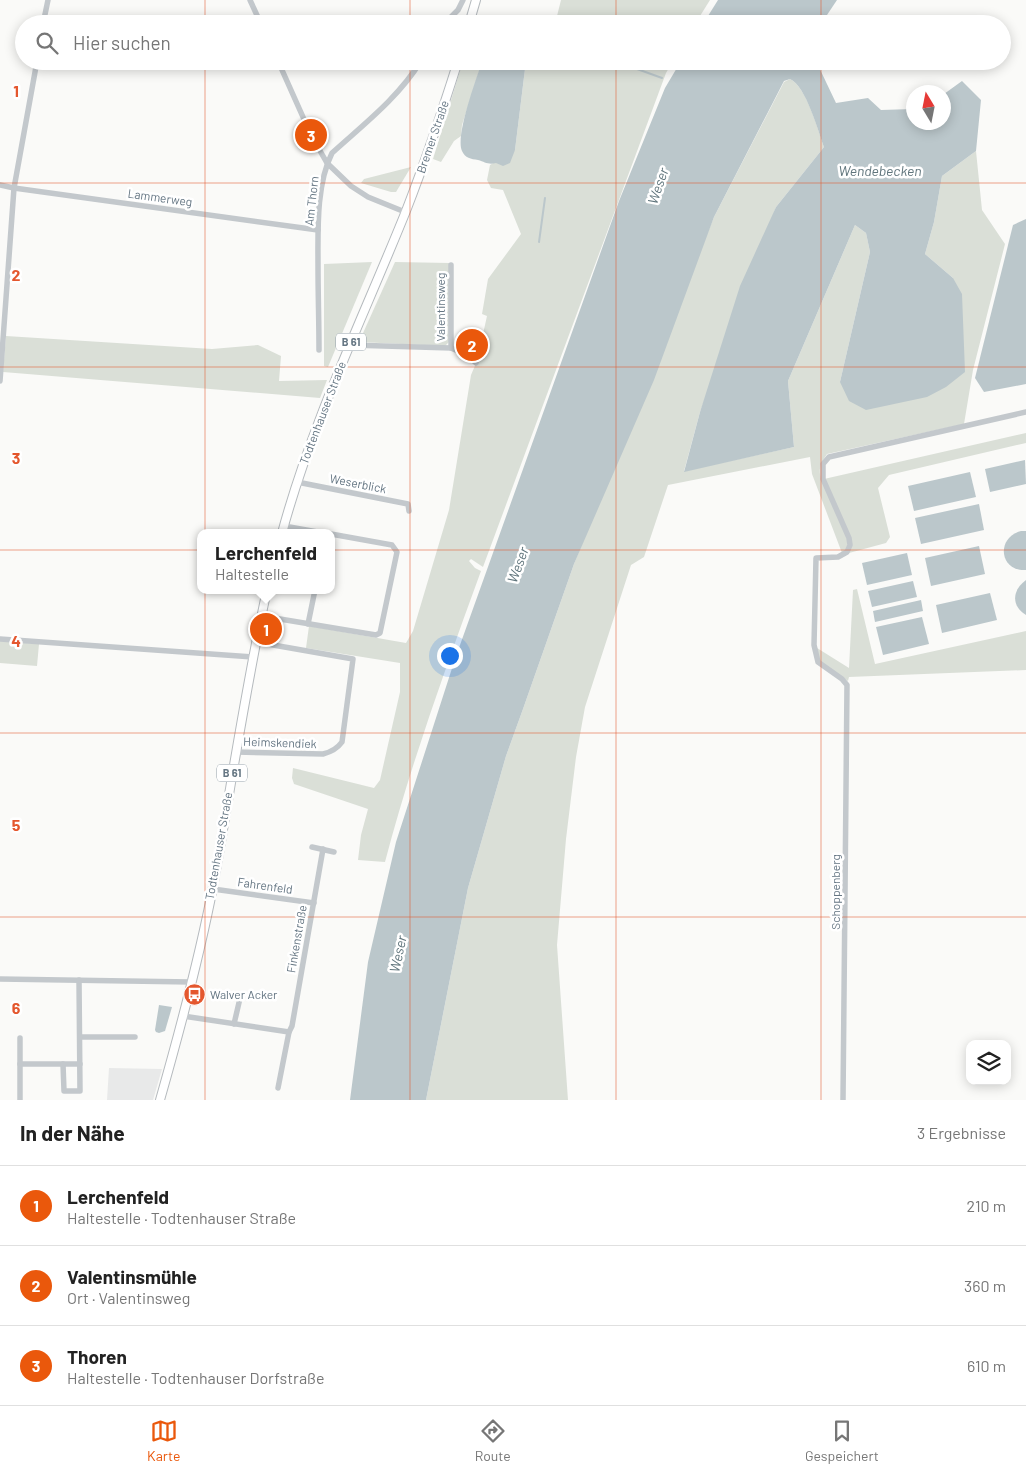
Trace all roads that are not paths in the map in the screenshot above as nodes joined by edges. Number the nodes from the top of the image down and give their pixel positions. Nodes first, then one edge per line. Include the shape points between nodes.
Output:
1 (48, 0) edge
2 (250, 0) edge
3 (463, 0) edge
4 (476, 0) edge
5 (45, 15) edge
6 (257, 15) edge
7 (453, 15) edge
8 (472, 15) edge
9 (35, 70) edge
10 (282, 70) edge
11 (415, 70) edge
12 (455, 70) edge
13 (327, 163) junction
14 (0, 185) edge
15 (14, 188) junction
16 (405, 212) junction
17 (318, 230) junction
18 (451, 265) dead end
19 (350, 345) junction
20 (451, 348) junction
21 (319, 350) dead end
22 (476, 363) dead end
23 (0, 381) edge
24 (1026, 412) edge
25 (297, 482) junction
26 (409, 510) dead end
27 (283, 529) edge
28 (335, 535) edge
29 (267, 594) edge
30 (314, 594) edge
31 (262, 616) junction
32 (308, 624) junction
33 (0, 639) edge
34 (256, 642) junction
35 (253, 657) junction
36 (236, 752) junction
37 (312, 847) dead end
38 (323, 850) junction
39 (334, 852) dead end
40 (213, 889) junction
41 (314, 903) junction
42 (0, 978) edge
43 (79, 980) junction
44 (192, 982) junction
45 (241, 994) dead end
46 (183, 1016) junction
47 (234, 1024) junction
48 (289, 1032) junction
49 (80, 1037) junction
50 (135, 1037) dead end
51 (20, 1038) dead end
52 (20, 1064) junction
53 (63, 1064) junction
54 (80, 1064) junction
55 (278, 1088) dead end
56 (20, 1100) edge
57 (160, 1100) edge
58 (843, 1100) edge

1 - 5 street
2 - 6 street
3 - 7 street
4 - 8 main road
9 - 15 street
10 - 13 street
11 - 13 street, Am Thorn via 402,88 332,153
12 - 16 main road, Bremer Straße / B 61
13 - 16 street via 368,197
13 - 17 street, Am Thorn
14 - 15 street, Lammerweg
15 - 17 street, Lammerweg
15 - 23 street
16 - 19 main road, Todtenhauser Straße / B 61
17 - 21 street, Am Thorn
18 - 20 street, Valentinsweg
19 - 20 street, Valentinsweg
19 - 25 main road, Todtenhauser Straße / B 61
20 - 22 street, Valentinsweg
24 - 58 street, Schoppenberg via 829,457 822,464 823,479 850,545 847,552 838,557 816,558 814,645 818,662 847,685
25 - 26 street, Weserblick via 408,504
25 - 27 main road, Todtenhauser Straße / B 61
28 - 32 street via 392,545 397,552 380,633
29 - 31 main road, Todtenhauser Straße / B 61
30 - 32 street
31 - 32 street
31 - 34 main road, Todtenhauser Straße / B 61
33 - 35 street
34 - 35 main road, Todtenhauser Straße / B 61
34 - 36 street, Heimskendiek via 353,659 342,742 331,752 323,754
35 - 36 main road, Todtenhauser Straße / B 61
36 - 40 main road, Todtenhauser Straße / B 61
37 - 38 street
38 - 39 street
38 - 41 street, Finkenstraße
40 - 41 street, Fahrenfeld
40 - 44 main road, Todtenhauser Straße / B 61
41 - 48 street, Finkenstraße
42 - 43 street
43 - 44 street
43 - 49 street
44 - 46 main road, Todtenhauser Straße / B 61
45 - 47 street
46 - 47 street
46 - 57 main road, Todtenhauser Straße / B 61
47 - 48 street
48 - 55 street, Finkenstraße
49 - 50 street
49 - 54 street
51 - 52 street
52 - 53 street
52 - 56 street
53 - 54 street
53 - 54 street via 64,1091 80,1091

